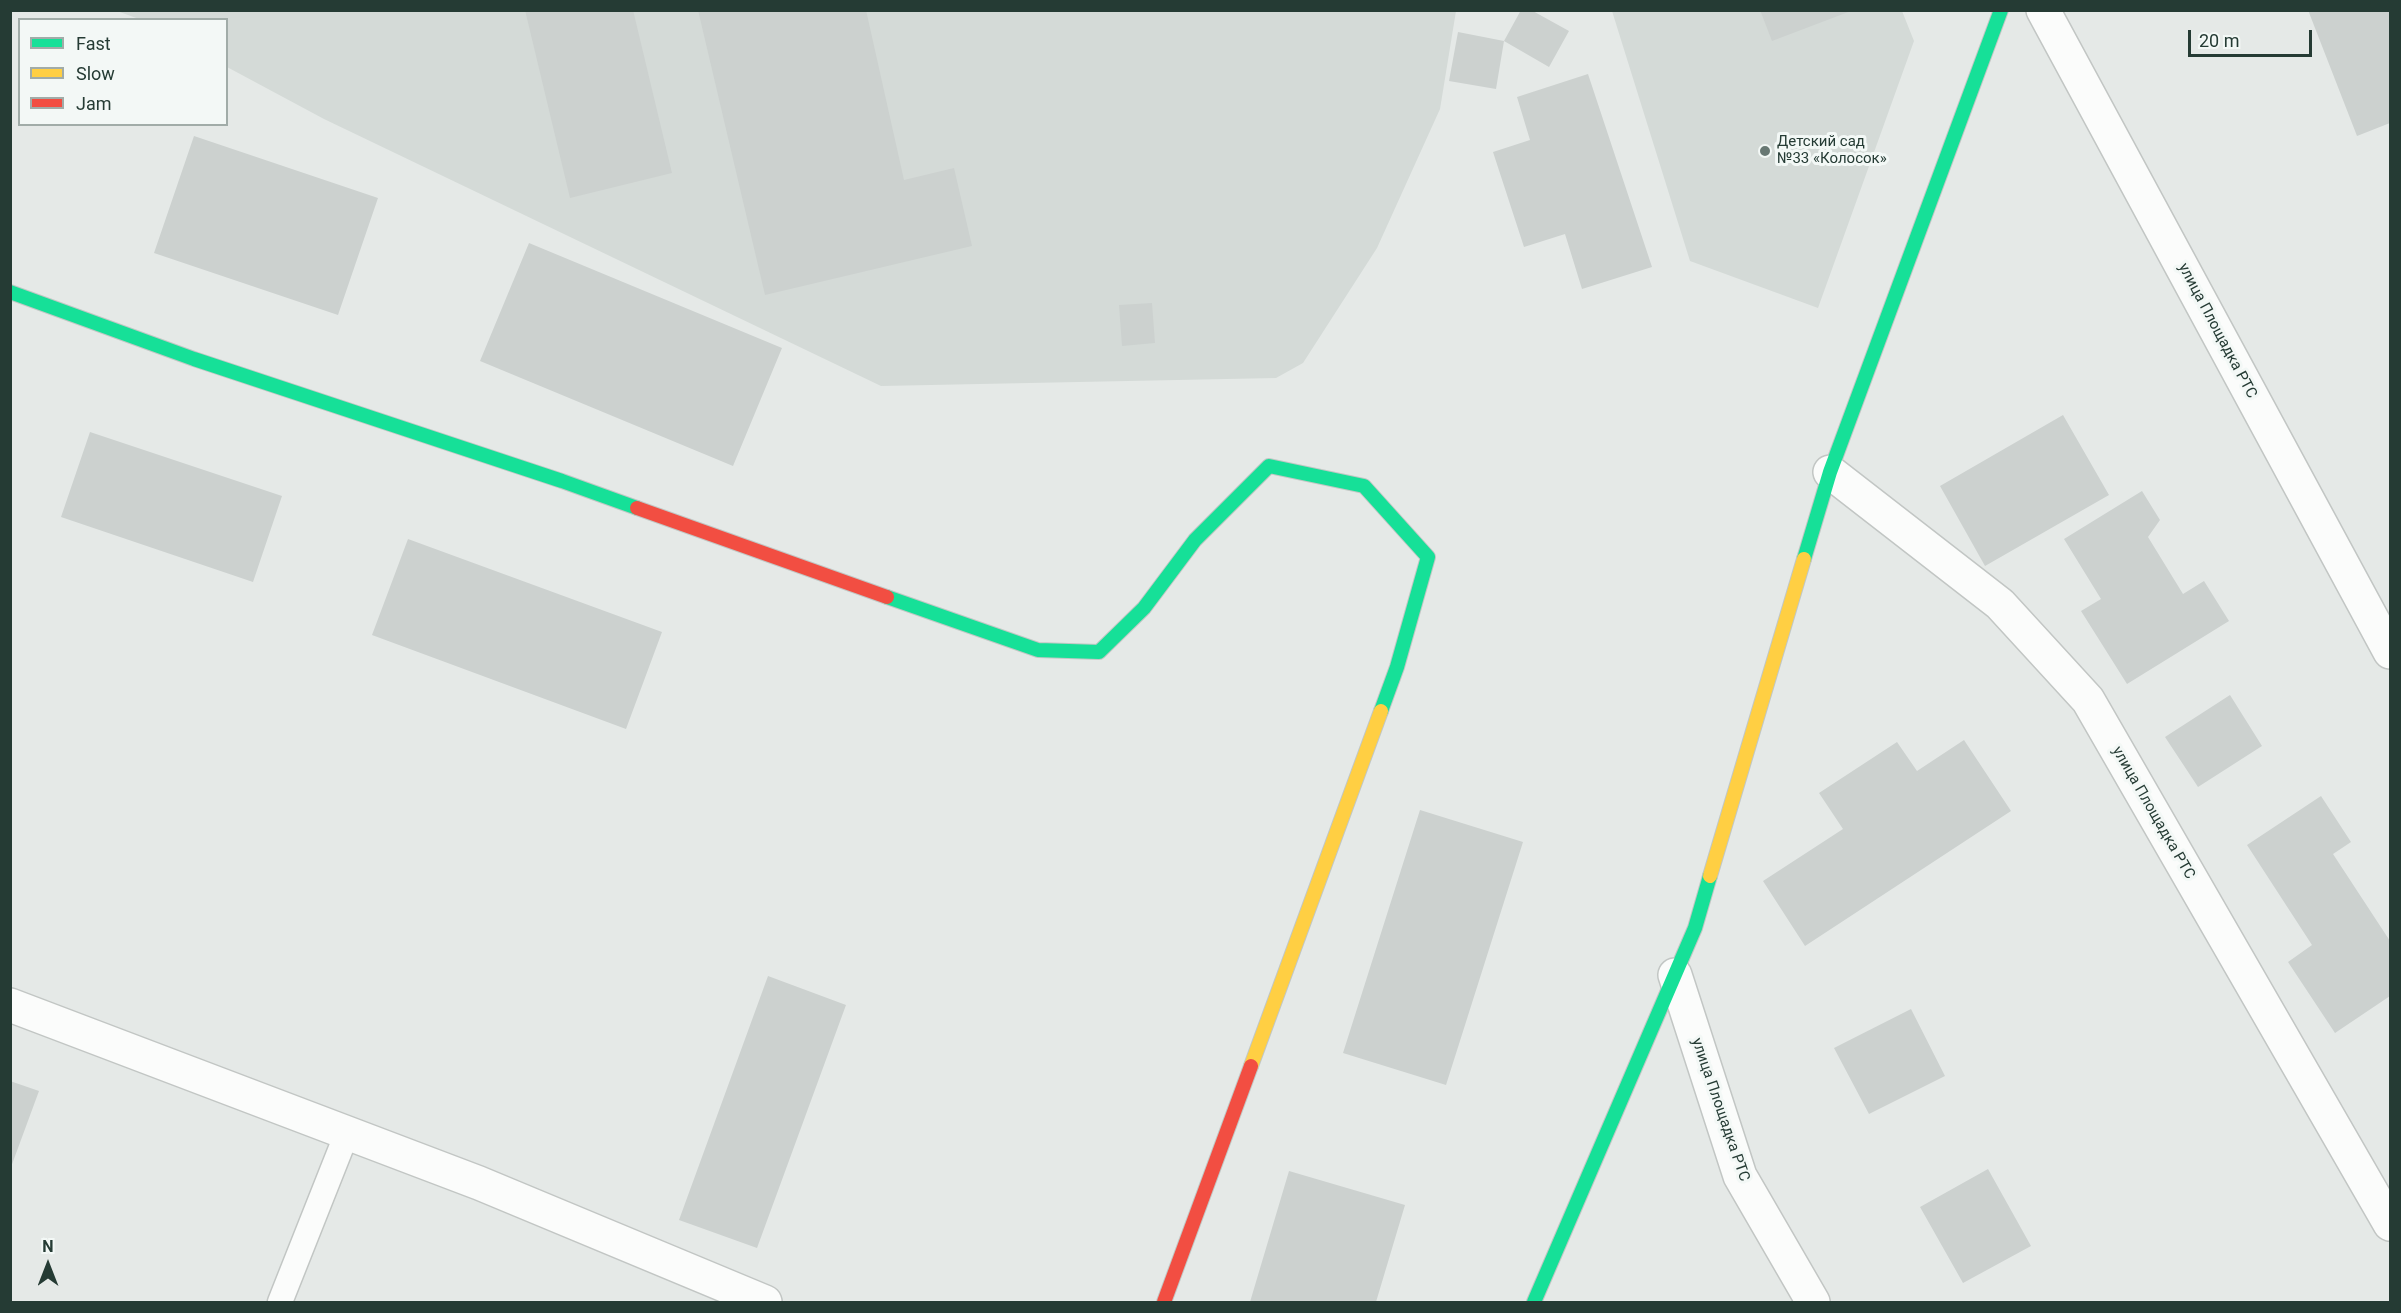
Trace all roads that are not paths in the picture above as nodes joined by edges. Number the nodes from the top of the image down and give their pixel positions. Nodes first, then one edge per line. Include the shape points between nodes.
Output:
1 (2001, 10) edge
2 (2043, 10) edge
3 (10, 292) edge
4 (1830, 472) junction
5 (2391, 652) edge
6 (1675, 975) junction
7 (10, 1005) edge
8 (347, 1133) junction
9 (2391, 1224) edge
10 (280, 1302) edge
11 (765, 1302) edge
12 (1164, 1302) edge
13 (1534, 1302) edge
14 (1813, 1302) edge

1 - 4 street
2 - 5 street, улица Площадка РТС
3 - 12 street via 194,359 562,481 1038,650 1099,652 1144,608 1195,540 1269,466 1364,486 1428,557 1397,667
4 - 6 street via 1695,928
4 - 9 street, улица Площадка РТС via 2000,604 2088,700
6 - 13 street
6 - 14 street, улица Площадка РТС via 1740,1176
7 - 8 street
8 - 10 lane
8 - 11 street via 479,1183

